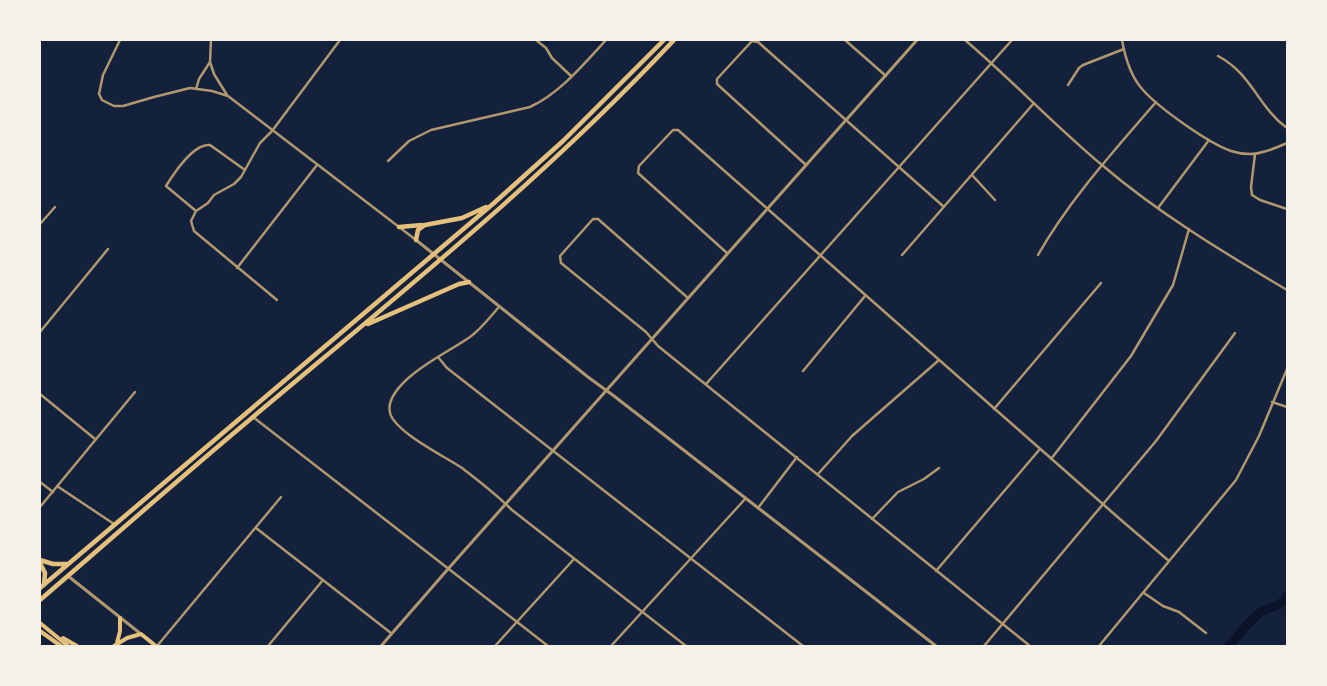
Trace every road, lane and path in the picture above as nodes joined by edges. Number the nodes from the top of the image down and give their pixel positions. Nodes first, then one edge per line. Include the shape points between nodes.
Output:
1 (120, 40) edge
2 (211, 40) edge
3 (340, 40) edge
4 (536, 40) edge
5 (606, 40) edge
6 (664, 40) edge
7 (674, 40) edge
8 (754, 40) edge
9 (845, 40) edge
10 (918, 40) edge
11 (965, 40) edge
12 (1012, 40) edge
13 (1122, 40) edge
14 (1124, 48) junction
15 (1218, 56) dead end
16 (210, 62) junction
17 (992, 63) junction
18 (571, 76) junction
19 (886, 76) junction
20 (1068, 85) dead end
21 (196, 88) junction
22 (228, 96) junction
23 (1156, 102) junction
24 (1034, 103) junction
25 (846, 120) junction
26 (1287, 128) edge
27 (272, 131) junction
28 (1209, 140) junction
29 (1287, 143) edge
30 (1255, 154) junction
31 (388, 161) dead end
32 (317, 165) junction
33 (806, 165) junction
34 (1102, 165) junction
35 (899, 168) junction
36 (245, 170) junction
37 (972, 175) junction
38 (995, 200) dead end
39 (494, 203) junction
40 (55, 207) dead end
41 (944, 207) junction
42 (1158, 208) junction
43 (767, 209) junction
44 (1287, 209) edge
45 (196, 212) junction
46 (40, 224) edge
47 (425, 225) junction
48 (399, 227) junction
49 (1189, 229) junction
50 (416, 240) junction
51 (108, 249) dead end
52 (434, 254) junction
53 (727, 254) junction
54 (902, 255) dead end
55 (820, 256) junction
56 (1038, 256) dead end
57 (440, 259) junction
58 (236, 268) junction
59 (469, 282) junction
60 (1101, 283) dead end
61 (1287, 290) edge
62 (865, 296) junction
63 (688, 298) junction
64 (277, 300) dead end
65 (499, 306) junction
66 (363, 326) junction
67 (40, 332) edge
68 (1235, 333) dead end
69 (652, 339) junction
70 (438, 358) junction
71 (939, 360) junction
72 (1287, 369) edge
73 (803, 371) dead end
74 (706, 384) junction
75 (606, 390) junction
76 (135, 392) dead end
77 (40, 394) edge
78 (1272, 402) junction
79 (1287, 407) edge
80 (994, 409) junction
81 (253, 417) junction
82 (95, 439) junction
83 (1040, 449) junction
84 (553, 450) junction
85 (797, 457) junction
86 (1051, 459) junction
87 (939, 468) dead end
88 (818, 474) junction
89 (40, 482) edge
90 (57, 486) junction
91 (53, 492) junction
92 (281, 497) dead end
93 (746, 498) junction
94 (1102, 503) junction
95 (506, 504) junction
96 (40, 507) edge
97 (758, 508) junction
98 (872, 519) junction
99 (116, 525) junction
100 (256, 528) junction
101 (691, 558) junction
102 (574, 559) junction
103 (1170, 561) junction
104 (40, 562) edge
105 (68, 564) junction
106 (448, 569) junction
107 (936, 571) junction
108 (68, 576) junction
109 (323, 580) junction
110 (42, 586) edge
111 (1144, 593) junction
112 (40, 600) edge
113 (642, 611) junction
114 (120, 618) junction
115 (516, 622) junction
116 (40, 624) edge
117 (1002, 624) junction
118 (40, 631) edge
119 (53, 633) junction
120 (391, 633) junction
121 (141, 634) junction
122 (1206, 634) dead end
123 (115, 645) edge
124 (60, 646) edge
125 (68, 646) edge
126 (77, 646) edge
127 (156, 646) edge
128 (268, 646) edge
129 (381, 646) edge
130 (495, 646) edge
131 (548, 646) edge
132 (611, 646) edge
133 (686, 646) edge
134 (803, 646) edge
135 (936, 646) edge
136 (984, 646) edge
137 (1030, 646) edge
138 (1099, 646) edge

1 - 21 street via 101,83 102,100 114,106 124,106
2 - 16 street
3 - 27 street
4 - 18 street
5 - 18 street
6 - 39 highway via 564,141
7 - 57 highway via 554,159
8 - 25 street
8 - 33 street via 717,79 717,84
9 - 19 street
10 - 19 street
11 - 17 street
12 - 17 street
13 - 14 street
14 - 20 street via 1083,65
14 - 23 street via 1136,80
15 - 26 street via 1250,82 1272,116
16 - 21 street
16 - 22 street
17 - 24 street
17 - 35 street
18 - 31 street via 530,107 450,125 418,136
19 - 25 street
21 - 22 street
22 - 27 street
23 - 28 street
23 - 34 street
24 - 34 street
24 - 37 street
25 - 33 street
25 - 35 street
27 - 32 street
27 - 36 street via 260,143
28 - 30 street via 1231,151
28 - 42 street
29 - 30 street
30 - 44 street via 1252,195
32 - 48 street
32 - 58 street
33 - 43 street
34 - 42 street
34 - 56 street via 1054,228
35 - 41 street
35 - 55 street
36 - 45 street via 234,184 214,195
36 - 45 street via 207,144 196,148 166,186
37 - 38 street
37 - 41 street
39 - 47 highway via 462,218
39 - 52 highway
40 - 46 street
41 - 54 street
42 - 49 street
43 - 53 street
43 - 53 street via 676,130 670,132 639,166 638,173
43 - 55 street
45 - 58 street via 191,221 194,231
47 - 48 highway
47 - 50 highway via 418,230
48 - 50 street
49 - 61 street
49 - 86 street via 1173,284 1131,356
50 - 52 street
51 - 67 street
52 - 57 street
52 - 99 highway
53 - 63 street
55 - 62 street
55 - 74 street
57 - 59 street
57 - 66 highway
58 - 64 street
59 - 65 street
59 - 66 highway
60 - 80 street
62 - 71 street
62 - 73 street
63 - 69 street
63 - 69 street via 598,219 595,218 562,253 561,263
65 - 70 street via 478,330
65 - 75 street
66 - 81 highway
68 - 94 street via 1156,441
69 - 74 street
69 - 75 street
70 - 84 street
70 - 95 street via 413,374 398,389 389,407 390,415 408,434 460,467
71 - 80 street
71 - 88 street via 852,436
72 - 78 street
74 - 85 street
75 - 84 street
75 - 93 street
76 - 82 street
77 - 82 street
78 - 79 street
78 - 103 street via 1236,480
80 - 83 street
81 - 106 street
81 - 108 highway
82 - 90 street
83 - 86 street
83 - 107 street
84 - 95 street
84 - 101 street
85 - 88 street
85 - 97 street
86 - 94 street
87 - 98 street via 898,492
88 - 98 street
89 - 91 street
90 - 91 street
90 - 99 street
91 - 96 street
92 - 100 street
93 - 97 street
93 - 101 street
94 - 103 street
94 - 117 street
95 - 102 street
95 - 106 street
97 - 135 street
98 - 107 street
99 - 105 highway
100 - 109 street
100 - 127 street
101 - 113 street
101 - 134 street
102 - 113 street
102 - 115 street
103 - 111 street
104 - 105 highway
104 - 110 highway via 45,573
105 - 110 highway
106 - 115 street
106 - 120 street
107 - 117 street
108 - 112 highway
108 - 114 street
109 - 120 street
109 - 128 street
111 - 122 street via 1179,612
111 - 138 street
113 - 132 street
113 - 133 street
114 - 121 street
114 - 123 main road via 120,634
115 - 130 street
115 - 131 street
116 - 119 main road
117 - 136 street
117 - 137 street
118 - 124 main road
119 - 125 main road
119 - 126 main road
120 - 129 street
121 - 123 main road
121 - 127 main road

